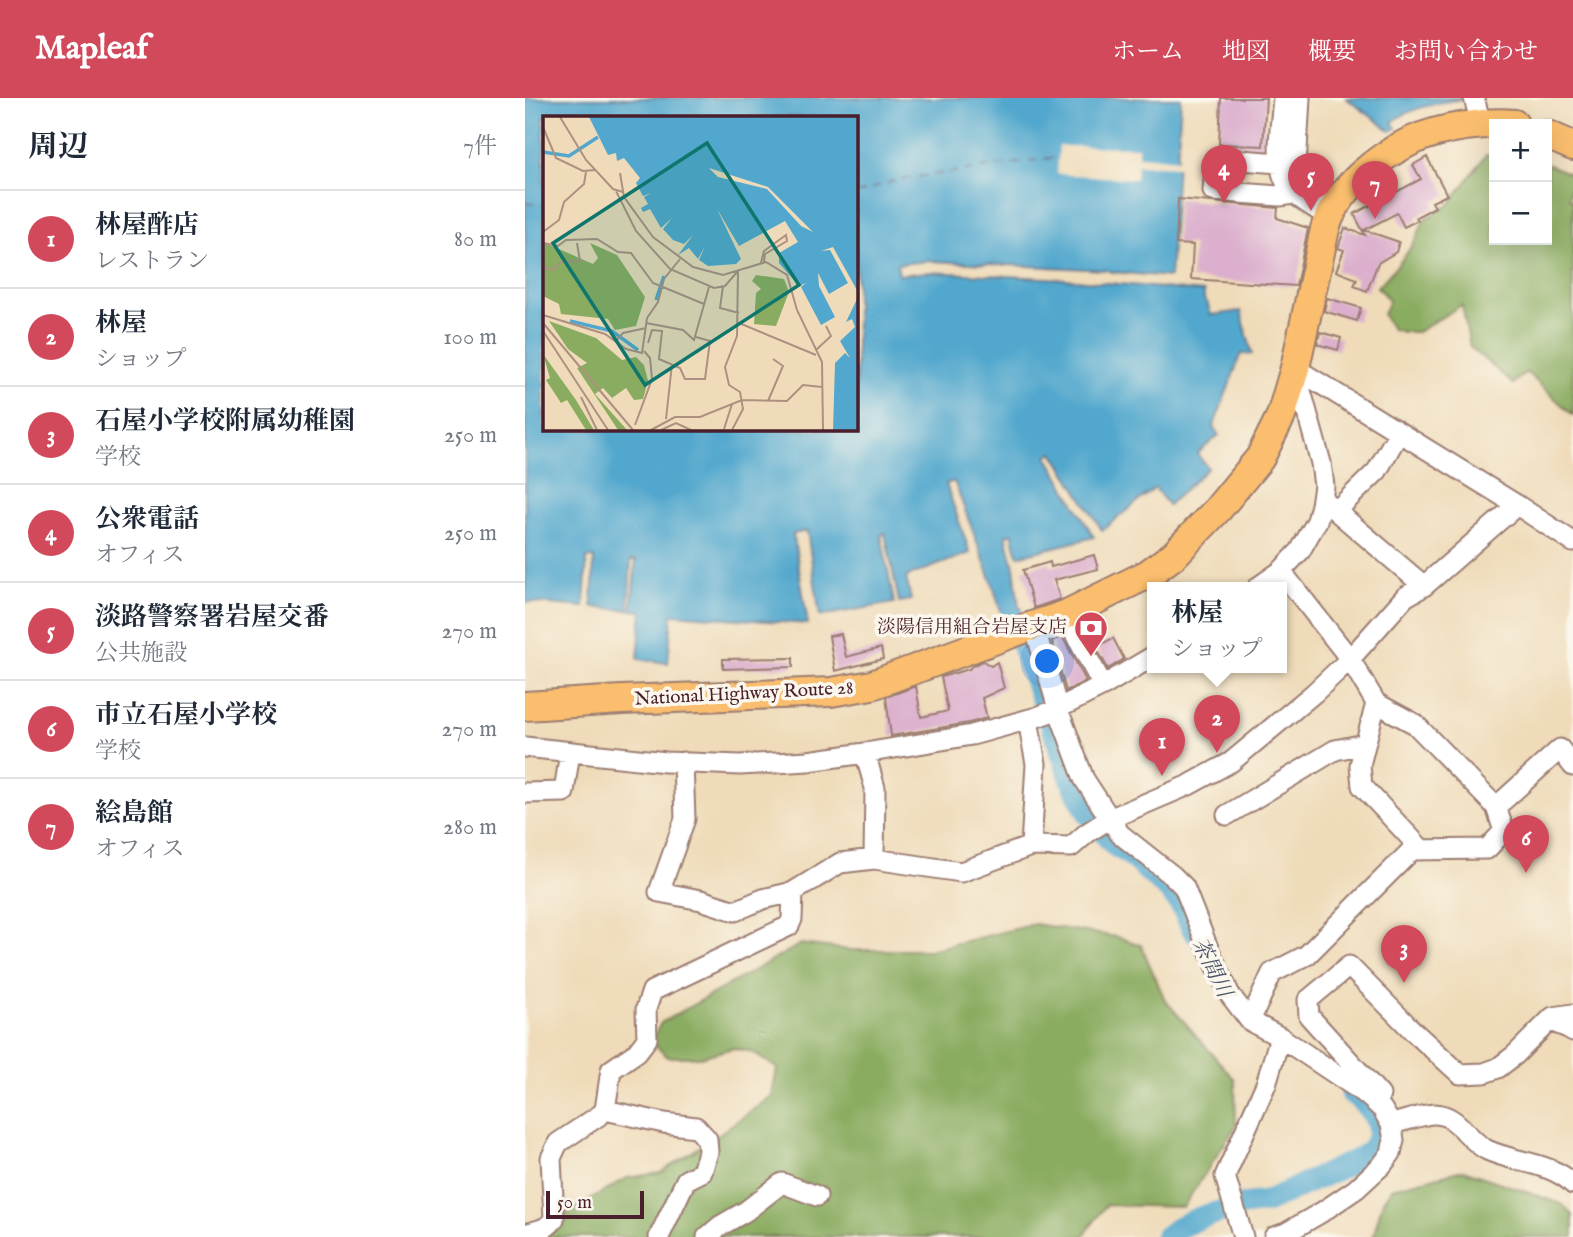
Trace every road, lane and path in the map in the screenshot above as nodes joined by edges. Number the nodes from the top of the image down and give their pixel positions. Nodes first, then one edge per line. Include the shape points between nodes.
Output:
1 (1283, 98) edge
2 (1300, 98) edge
3 (1477, 110) edge
4 (1501, 119) edge
5 (1552, 137) edge
6 (1573, 146) edge
7 (1279, 163) junction
8 (1294, 194) junction
9 (1333, 209) junction
10 (1295, 368) junction
11 (1399, 432) junction
12 (1329, 505) junction
13 (1517, 505) junction
14 (1571, 536) edge
15 (1281, 571) junction
16 (1265, 582) edge
17 (1424, 586) junction
18 (1065, 615) junction
19 (1022, 629) junction
20 (1350, 659) junction
21 (1147, 660) edge
22 (1103, 686) junction
23 (1375, 703) junction
24 (525, 706) edge
25 (1044, 714) junction
26 (1365, 744) junction
27 (525, 747) edge
28 (570, 752) junction
29 (865, 753) junction
30 (683, 762) junction
31 (1573, 766) edge
32 (525, 793) edge
33 (1496, 807) junction
34 (1227, 815) dead end
35 (1100, 825) junction
36 (1031, 846) junction
37 (1422, 850) junction
38 (874, 859) junction
39 (793, 892) junction
40 (1573, 1014) edge
41 (1250, 1021) junction
42 (1550, 1021) junction
43 (1573, 1031) edge
44 (1280, 1037) junction
45 (605, 1110) junction
46 (1387, 1117) junction
47 (1573, 1184) edge
48 (817, 1196) dead end
49 (525, 1234) edge
50 (659, 1237) edge
51 (707, 1237) edge
52 (1243, 1237) edge
53 (1274, 1237) edge

1 - 7 street
2 - 9 street via 1296,167 1305,184
3 - 4 highway
3 - 9 highway via 1404,144 1372,165
5 - 6 highway
7 - 8 street
7 - 8 street via 1216,158 1213,191
8 - 9 street
9 - 10 highway, National Highway Route 28
10 - 11 street
10 - 12 street
10 - 18 highway, National Highway Route 28 via 1282,416 1260,458 1218,509 1174,555 1148,574
11 - 12 street via 1377,471
11 - 13 street
12 - 15 street via 1300,551
12 - 17 street
13 - 14 street
13 - 17 street
15 - 16 street
15 - 20 street
17 - 20 street via 1405,597
18 - 19 highway, National Highway Route 28
18 - 22 street
19 - 24 highway, National Highway Route 28 via 872,685 831,692
19 - 25 street
20 - 23 street
20 - 35 street via 1231,762
21 - 22 street
22 - 25 street
23 - 26 street
23 - 33 street via 1415,724
25 - 29 street via 972,735
25 - 35 street via 1084,779
25 - 36 street
26 - 34 street via 1335,750
26 - 37 street via 1362,786
27 - 28 street
28 - 30 street
28 - 32 street via 565,792
29 - 30 street via 740,765
29 - 38 street via 875,788
30 - 39 street via 685,819 659,891 736,911
31 - 33 street via 1560,749
33 - 37 street via 1504,831 1487,849
35 - 36 street via 1071,847
35 - 41 street via 1120,834 1184,887 1230,995
36 - 38 street via 961,872
37 - 41 street via 1412,850 1307,955 1272,973
38 - 39 street via 840,863
39 - 45 street via 789,926 652,991 646,1009 647,1039 611,1070
40 - 42 street
41 - 44 street
42 - 43 street
42 - 46 street via 1499,1068 1460,1074 1349,966 1308,1000 1309,1016 1380,1096
44 - 46 street via 1367,1095
44 - 52 street via 1266,1084 1224,1176
45 - 49 street via 558,1143 550,1167 554,1219 550,1226
45 - 50 street via 696,1127 706,1139 708,1152 702,1172 686,1180
46 - 47 street via 1434,1114 1452,1118 1485,1149 1555,1172
46 - 53 street via 1394,1139 1382,1165 1322,1212
48 - 51 street via 782,1184

